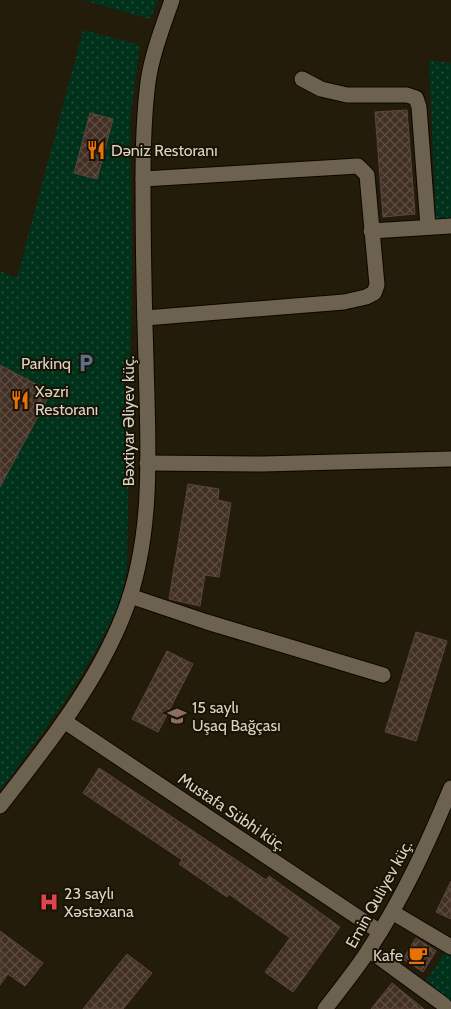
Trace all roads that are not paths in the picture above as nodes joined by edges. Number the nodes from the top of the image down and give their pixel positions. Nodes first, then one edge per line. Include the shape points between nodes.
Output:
1 (172, 0) edge
2 (302, 79) dead end
3 (142, 179) junction
4 (451, 226) edge
5 (428, 227) junction
6 (372, 231) junction
7 (144, 318) junction
8 (451, 459) edge
9 (147, 463) junction
10 (130, 596) junction
11 (383, 675) dead end
12 (64, 721) junction
13 (451, 788) edge
14 (0, 806) edge
15 (392, 912) junction
16 (380, 932) junction
17 (451, 947) edge
18 (369, 950) junction
19 (325, 1009) edge
20 (447, 1009) edge

1 - 3 street, Bəxtiyar Əliyev küç. via 148,80
2 - 5 street via 347,96 407,95 416,98
3 - 6 street via 358,166 367,175
3 - 7 street, Bəxtiyar Əliyev küç.
4 - 5 street
5 - 6 street
6 - 7 street via 377,285 374,293 344,302
7 - 9 street, Bəxtiyar Əliyev küç.
8 - 9 street via 263,464
9 - 10 street, Bəxtiyar Əliyev küç. via 143,536
10 - 11 street
10 - 12 street, Bəxtiyar Əliyev küç. via 102,660
12 - 14 street, Bəxtiyar Əliyev küç.
12 - 16 street, Mustafa Sübhi küç.
13 - 15 street, Emin Quliyev küç. via 428,843
15 - 16 street, Emin Quliyev küç.
15 - 17 street
16 - 18 street, Emin Quliyev küç.
18 - 19 street, Emin Quliyev küç.
18 - 20 street

